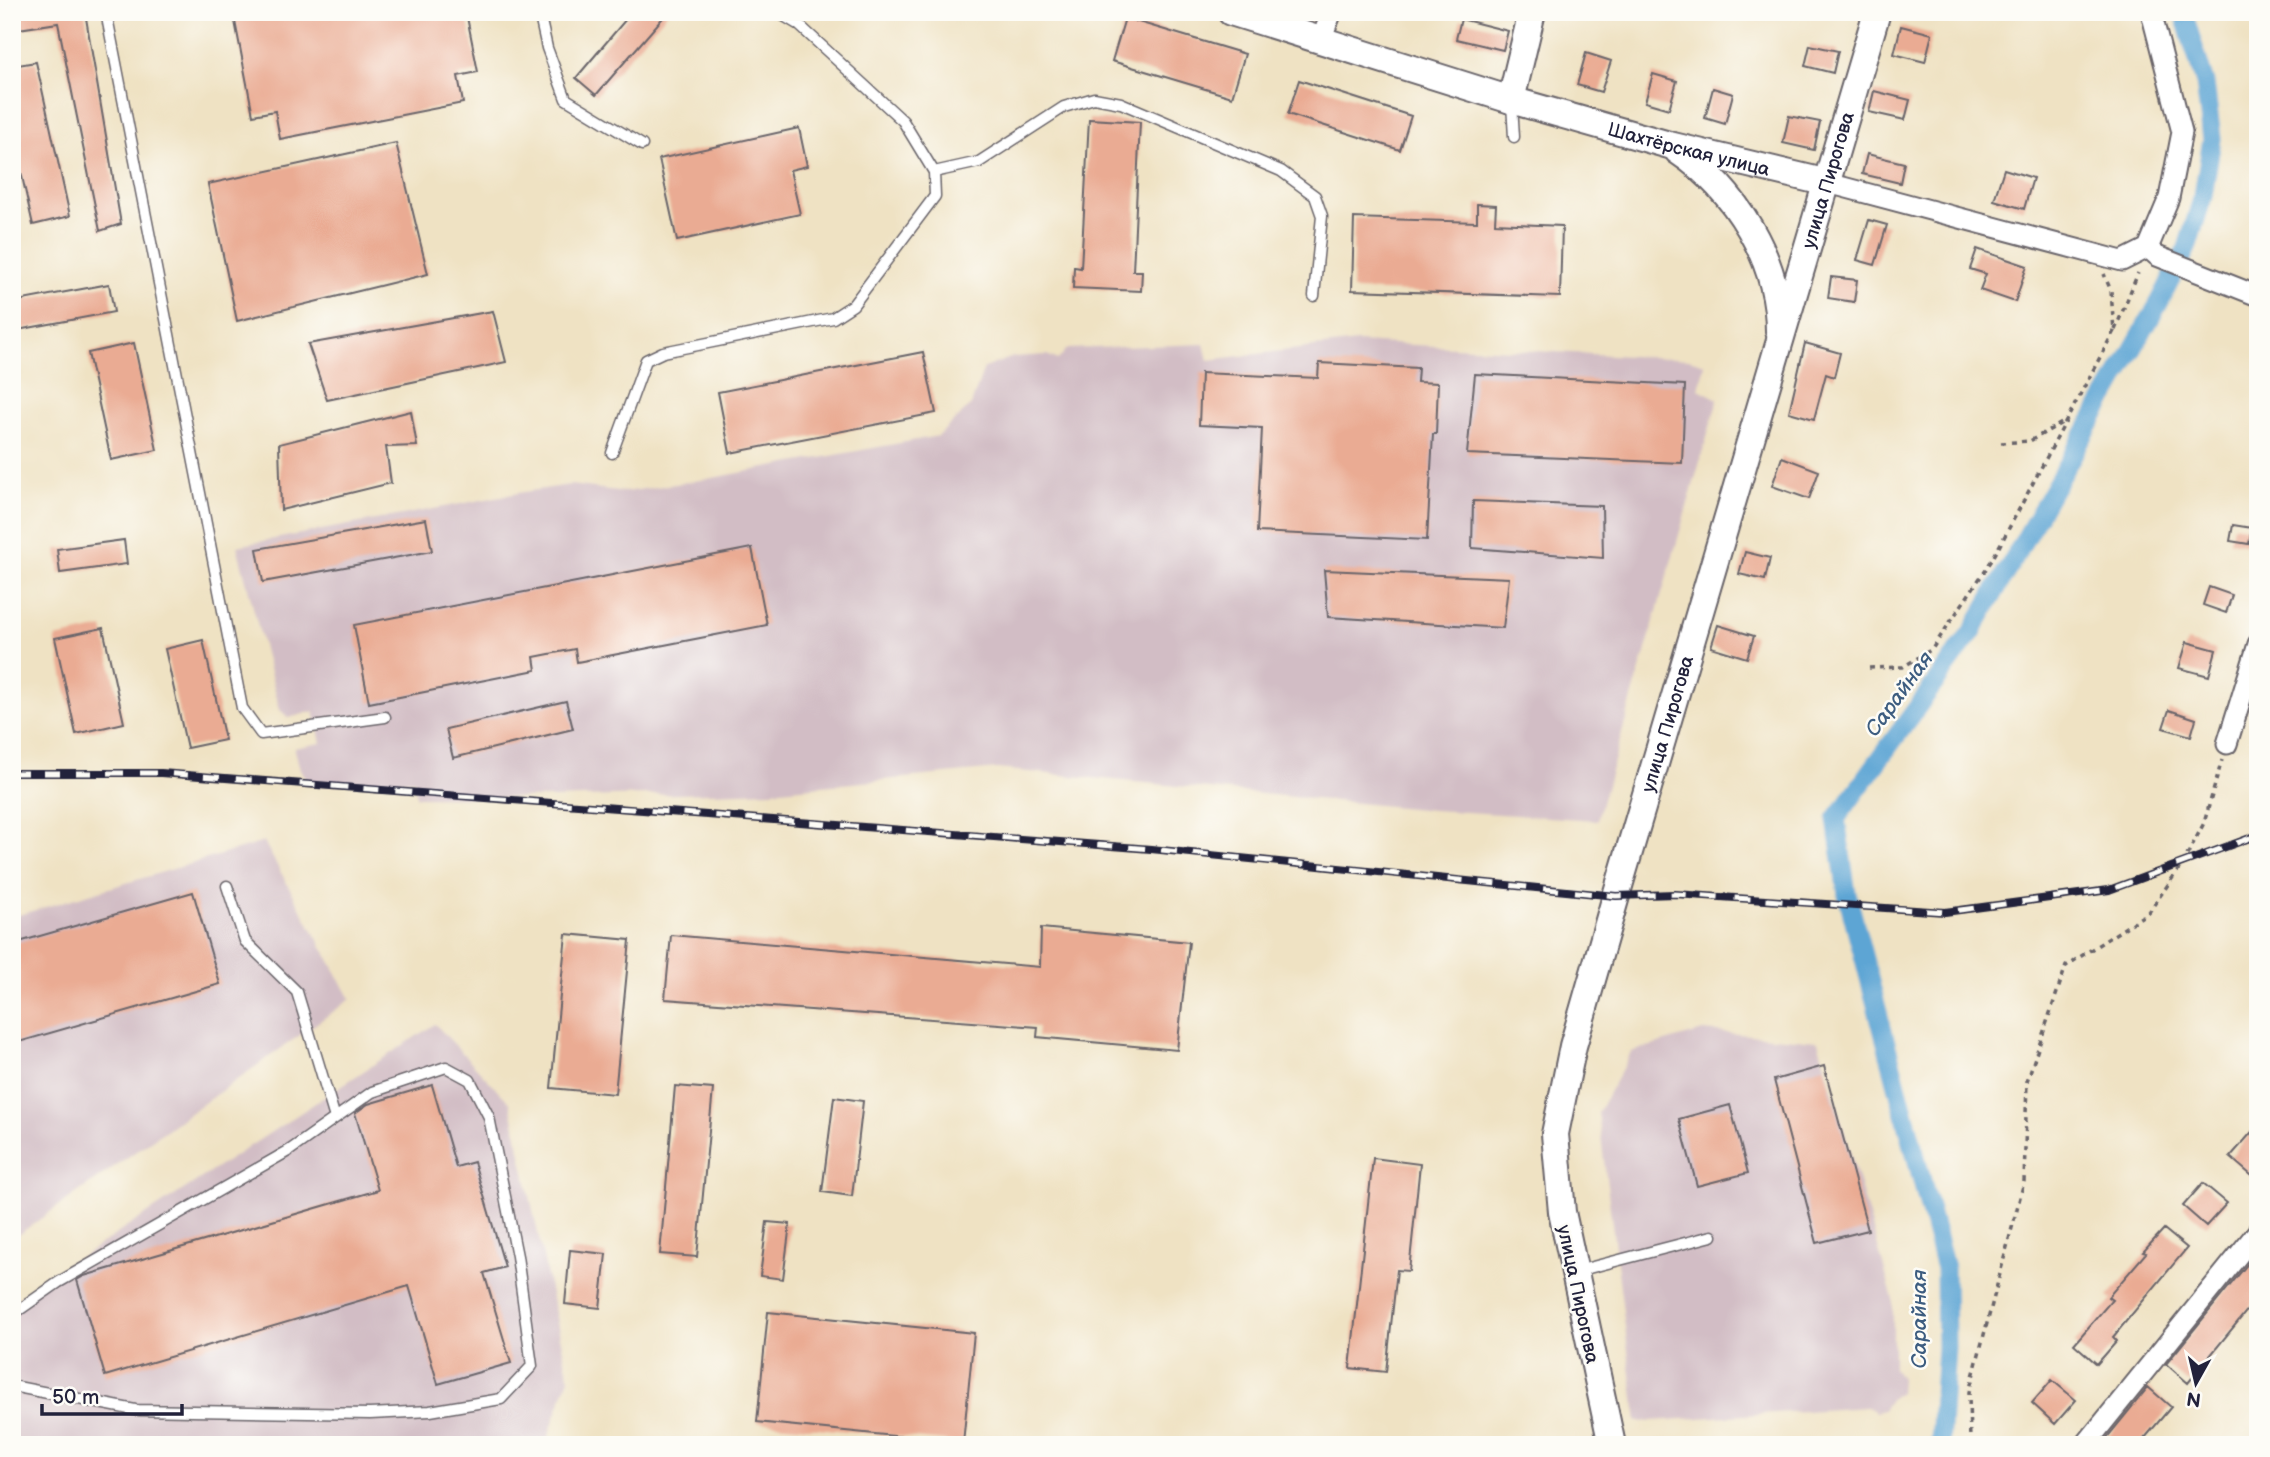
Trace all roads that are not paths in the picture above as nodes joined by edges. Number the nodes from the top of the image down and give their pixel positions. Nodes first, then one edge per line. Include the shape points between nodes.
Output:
1 (106, 12) edge
2 (539, 12) edge
3 (777, 12) edge
4 (1231, 12) edge
5 (1332, 12) edge
6 (1532, 12) edge
7 (1877, 12) edge
8 (2151, 12) edge
9 (1321, 39) junction
10 (1511, 100) junction
11 (1514, 137) dead end
12 (642, 145) dead end
13 (1669, 145) junction
14 (934, 172) junction
15 (1828, 183) junction
16 (2153, 252) junction
17 (1314, 296) dead end
18 (2258, 296) edge
19 (1779, 350) junction
20 (612, 453) dead end
21 (2258, 643) edge
22 (385, 718) dead end
23 (2227, 744) road end
24 (227, 886) dead end
25 (335, 1118) junction
26 (2258, 1231) edge
27 (1713, 1236) dead end
28 (1573, 1272) junction
29 (12, 1315) edge
30 (12, 1386) edge
31 (1612, 1445) edge
32 (2085, 1445) edge

1 - 22 lane via 242,708 261,734
2 - 12 lane via 566,99
3 - 14 lane via 799,25 903,121
4 - 9 main road, Шахтёрская улица
5 - 9 street
6 - 10 main road
7 - 15 main road, улица Пирогова
8 - 16 street via 2182,132
9 - 10 main road, Шахтёрская улица
10 - 11 lane
10 - 13 main road, Шахтёрская улица
13 - 15 main road, Шахтёрская улица
13 - 19 main road via 1723,191 1760,246 1776,298
14 - 17 lane via 979,162 1064,107 1094,98 1121,103 1281,172 1315,195 1322,216
14 - 20 lane via 934,196 853,305 833,318 646,359
15 - 16 street, Шахтёрская улица via 2122,261
15 - 19 main road, улица Пирогова
16 - 18 street
19 - 28 main road, улица Пирогова via 1573,1046 1555,1134
21 - 23 street
24 - 25 lane via 245,942 298,992
25 - 29 lane via 290,1150 59,1282
25 - 30 lane via 372,1092 446,1067 470,1080 489,1117 517,1256 532,1366 501,1399 430,1411 370,1414 135,1410
26 - 32 street
27 - 28 lane
28 - 31 main road, улица Пирогова

